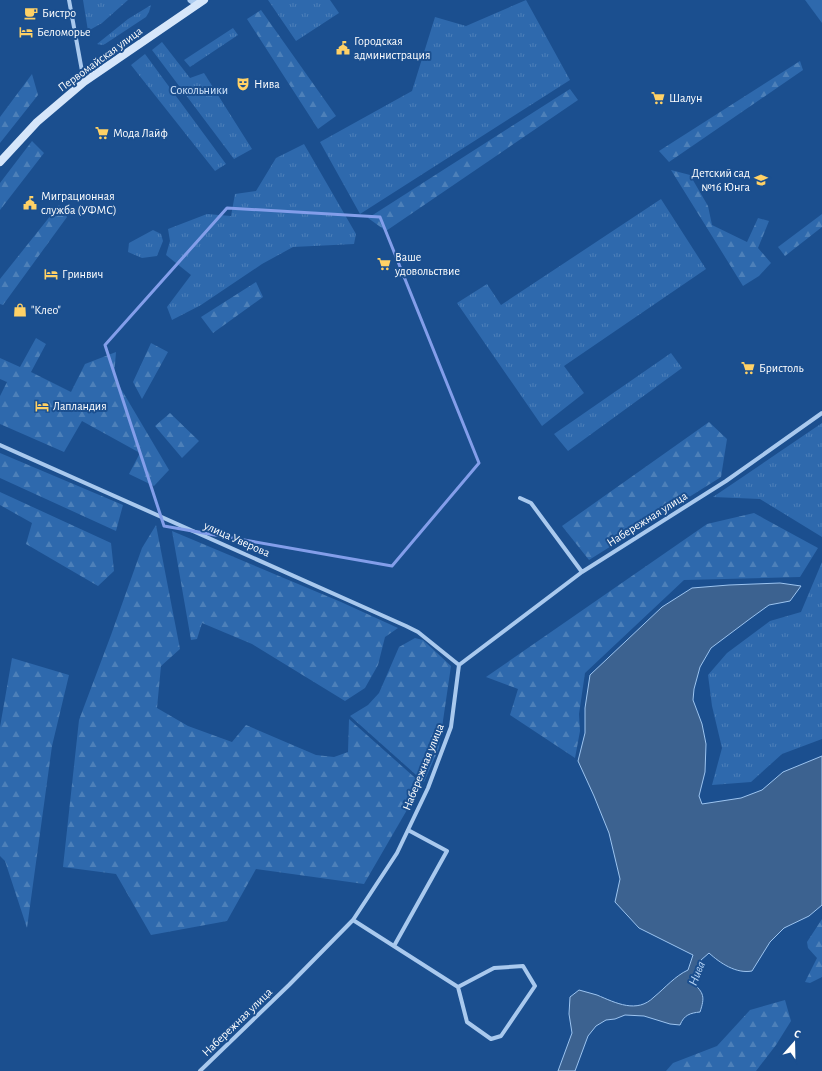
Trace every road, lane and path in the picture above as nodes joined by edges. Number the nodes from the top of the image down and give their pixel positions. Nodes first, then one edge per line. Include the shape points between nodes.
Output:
1 (70, 0) edge
2 (197, 1) edge
3 (84, 82) junction
4 (0, 162) edge
5 (822, 413) edge
6 (0, 445) edge
7 (520, 498) dead end
8 (582, 572) junction
9 (459, 664) junction
10 (408, 830) junction
11 (353, 920) junction
12 (394, 946) junction
13 (458, 987) junction
14 (200, 1071) edge

1 - 3 street
2 - 3 main road, Первомайская улица
3 - 4 main road, Первомайская улица via 37,122
5 - 8 street, Набережная улица via 726,481
6 - 9 street, улица Уверова via 406,626 418,632
7 - 8 street via 531,504
8 - 9 street, Набережная улица
9 - 10 street, Набережная улица via 451,727 428,788
10 - 11 street, Набережная улица via 397,853
10 - 12 street via 447,851
11 - 12 street
11 - 14 street, Набережная улица
12 - 13 street
13 - 13 street via 494,968 523,966 535,986 502,1036 491,1039 467,1022

